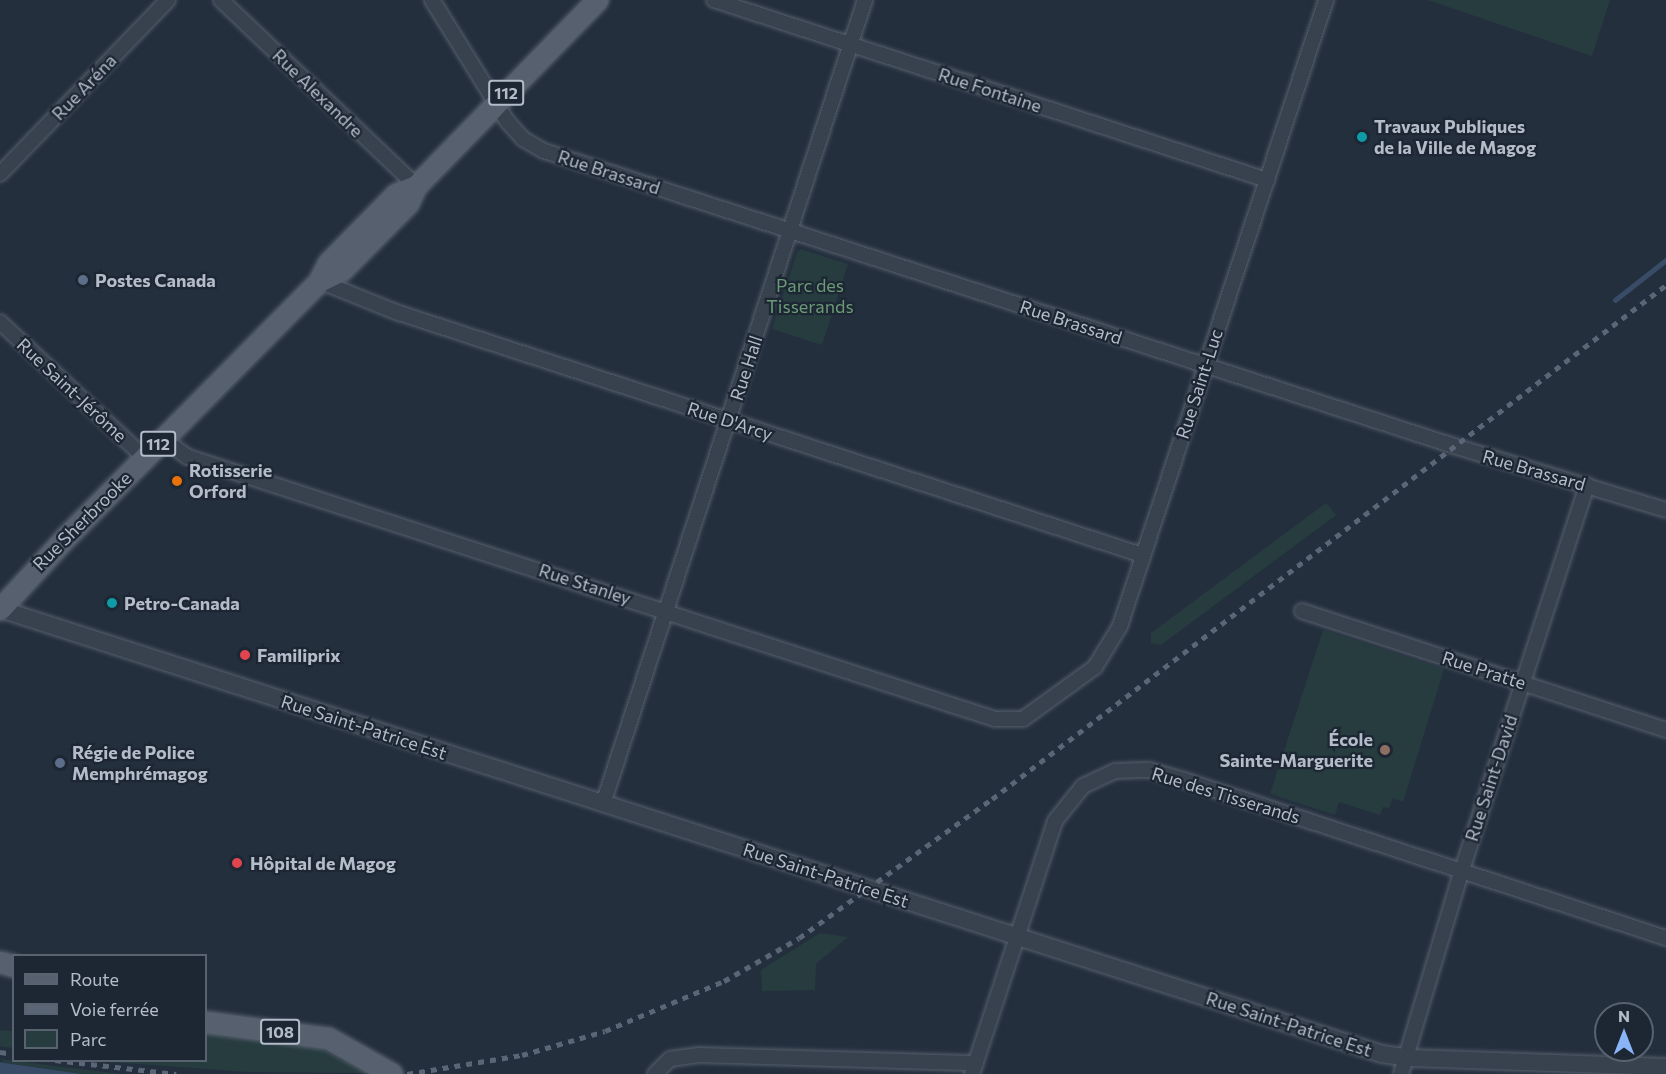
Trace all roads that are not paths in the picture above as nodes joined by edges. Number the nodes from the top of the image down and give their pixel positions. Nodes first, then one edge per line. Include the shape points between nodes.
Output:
1 (168, 0) edge
2 (221, 0) edge
3 (432, 0) edge
4 (597, 0) edge
5 (714, 0) edge
6 (865, 0) edge
7 (1326, 0) edge
8 (851, 45) junction
9 (496, 104) junction
10 (0, 174) edge
11 (1267, 180) junction
12 (416, 186) junction
13 (790, 231) junction
14 (320, 281) junction
15 (0, 322) edge
16 (1205, 365) junction
17 (729, 421) junction
18 (163, 439) junction
19 (145, 458) junction
20 (1587, 485) junction
21 (1666, 510) edge
22 (1142, 555) junction
23 (0, 609) edge
24 (666, 611) junction
25 (1302, 611) dead end
26 (1521, 682) junction
27 (1011, 721) joint
28 (1666, 730) edge
29 (603, 804) junction
30 (1462, 870) junction
31 (1017, 936) junction
32 (1666, 938) edge
33 (207, 1022) edge
34 (1403, 1066) edge
35 (1666, 1067) edge
36 (974, 1068) edge
37 (392, 1074) edge
38 (655, 1074) edge

1 - 10 street, Rue Aréna
2 - 12 street, Rue Alexandre
3 - 9 street, Rue Brassard
4 - 9 main road, Rue Sherbrooke / 112
5 - 8 street, Rue Fontaine
6 - 8 street, Rue Hall
7 - 11 street, Rue Saint-Luc
8 - 11 street, Rue Fontaine
8 - 13 street, Rue Hall
9 - 12 main road, Rue Sherbrooke / 112
9 - 13 street, Rue Brassard via 523,139 544,151
11 - 16 street, Rue Saint-Luc
12 - 14 main road, Rue Sherbrooke / 112 via 408,203 342,270
13 - 16 street, Rue Brassard
13 - 17 street, Rue Hall
14 - 17 street, Rue D'Arcy via 377,306
14 - 18 main road, Rue Sherbrooke / 112
15 - 19 street, Rue Saint-Jérôme
16 - 20 street, Rue Brassard
16 - 22 street, Rue Saint-Luc
17 - 22 street, Rue D'Arcy
17 - 24 street, Rue Hall
18 - 19 main road, Rue Sherbrooke / 112
18 - 24 street, Rue Stanley via 188,457
19 - 23 main road, Rue Sherbrooke / 112
20 - 21 street, Rue Brassard
20 - 26 street, Rue Saint-David
22 - 27 street, Rue Saint-Luc via 1120,626 1101,660 1054,699 1030,715
23 - 29 street, Rue Saint-Patrice Est
24 - 27 street, Rue Stanley
24 - 29 street, Rue Hall
25 - 26 street, Rue Pratte
26 - 28 street, Rue Pratte
26 - 30 street, Rue Saint-David
29 - 31 street, Rue Saint-Patrice Est
30 - 31 street, Rue des Tisserands via 1187,781 1149,770 1126,769 1093,779 1066,803 1051,831
30 - 32 street, Rue des Tisserands
30 - 34 street, Rue Saint-David
31 - 34 street, Rue Saint-Patrice Est via 1374,1052
31 - 36 street, Rue des Tisserands
33 - 37 main road, 108 via 315,1035 352,1049
34 - 35 street, Rue Saint-Patrice Est
36 - 38 street via 693,1055 670,1059

